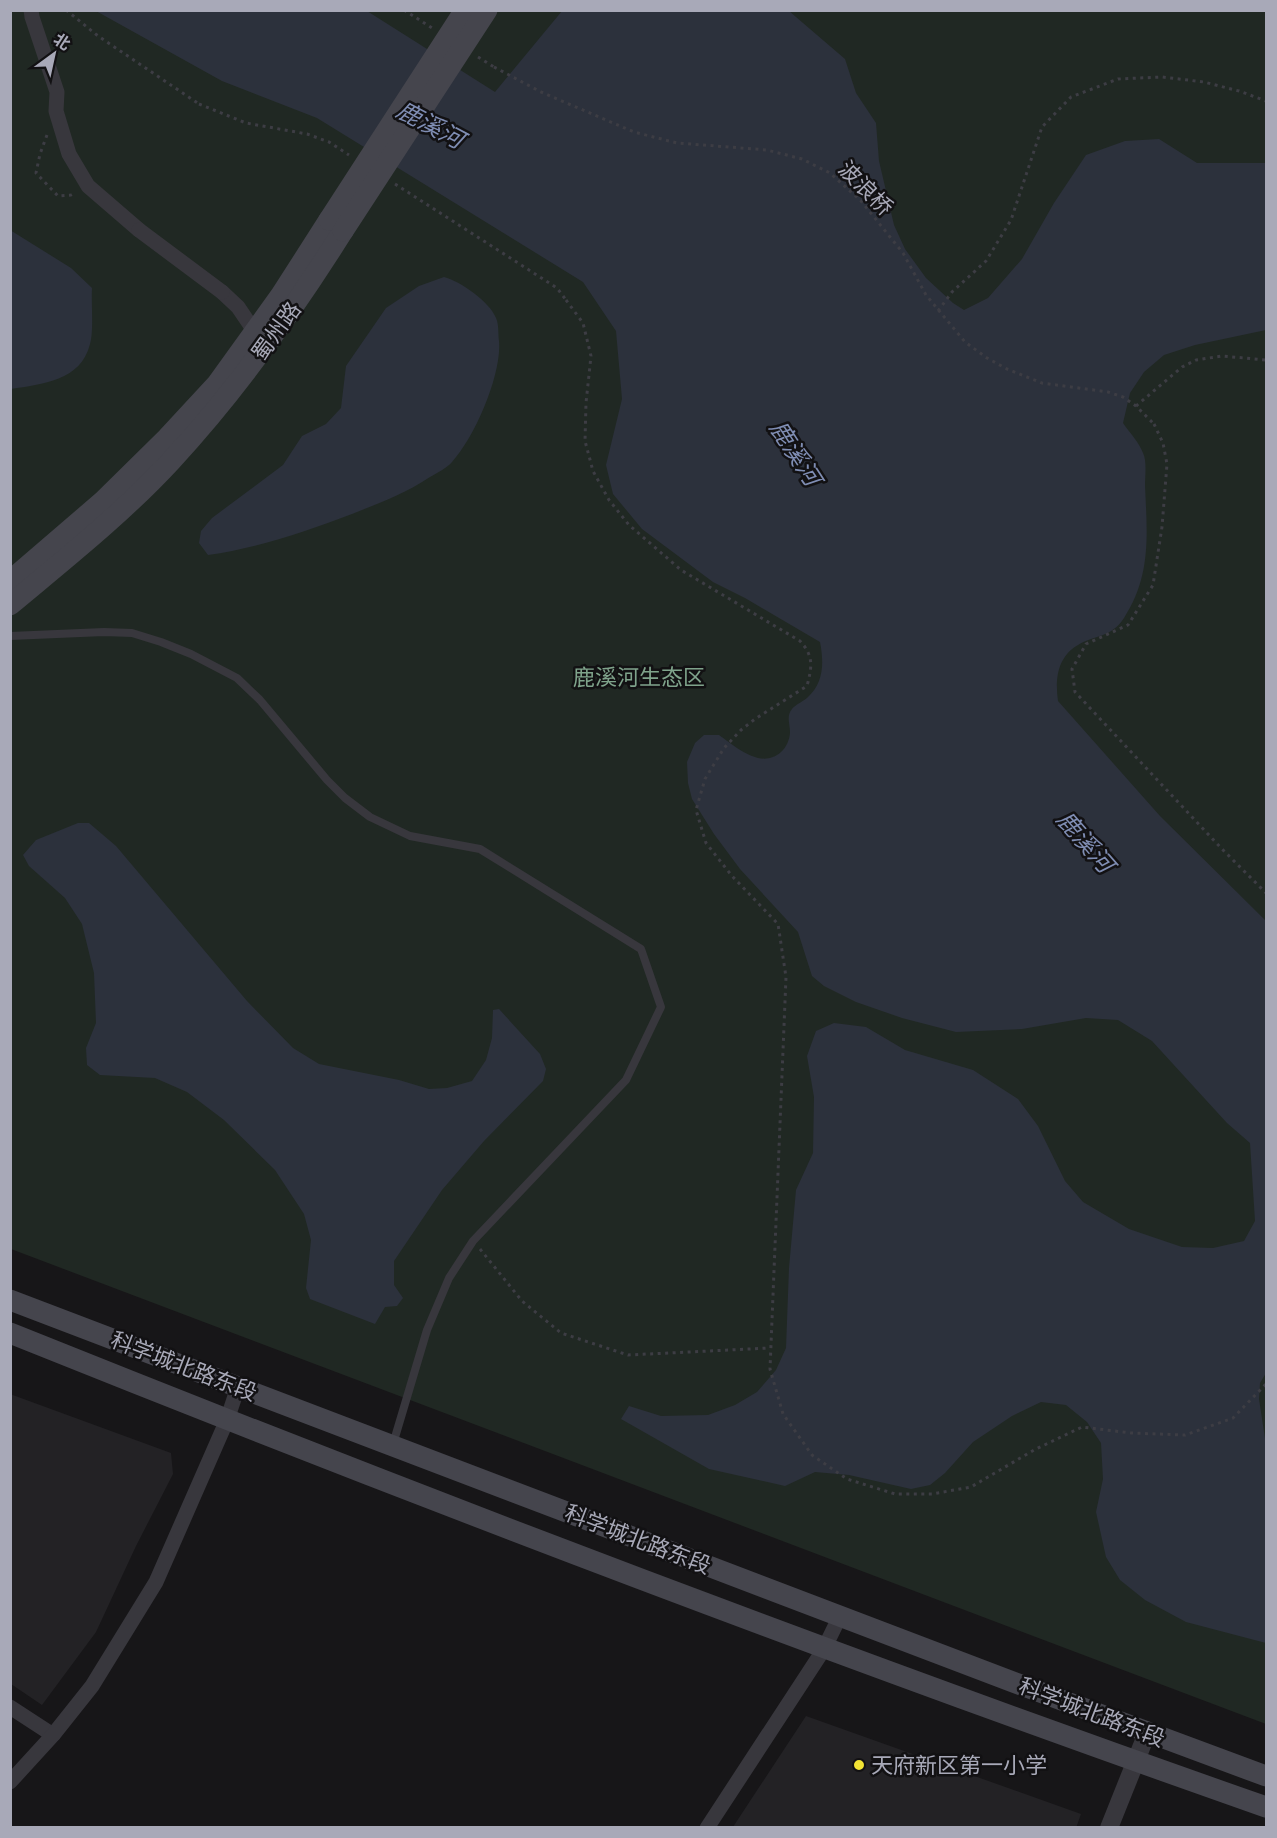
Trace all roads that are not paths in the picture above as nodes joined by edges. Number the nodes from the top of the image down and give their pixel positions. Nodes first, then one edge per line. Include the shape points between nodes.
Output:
1 (31, 10) edge
2 (465, 10) edge
3 (487, 10) edge
4 (336, 225) junction
5 (255, 332) junction
6 (10, 580) edge
7 (10, 605) edge
8 (10, 636) edge
9 (10, 1300) edge
10 (10, 1334) edge
11 (238, 1387) junction
12 (227, 1420) junction
13 (393, 1446) junction
14 (840, 1616) junction
15 (824, 1649) junction
16 (10, 1707) edge
17 (1147, 1733) junction
18 (53, 1735) junction
19 (1135, 1761) junction
20 (1266, 1776) edge
21 (10, 1782) edge
22 (1266, 1808) edge
23 (707, 1827) edge
24 (1109, 1827) edge

1 - 5 street, bridge via 57,92 56,111 69,154 87,186 222,292
2 - 4 main road, 蜀州路, bridge
3 - 4 main road, 蜀州路, bridge
4 - 5 main road, 蜀州路
4 - 7 main road, 蜀州路 via 308,288 215,411 116,515
5 - 6 main road, 蜀州路 via 217,384 167,438 103,501
8 - 13 lane via 132,633 191,654 237,678 327,780 370,817 410,836 480,849 641,949 661,1007 626,1080 473,1241 449,1278 427,1329
9 - 11 main road, 科学城北路东段
10 - 12 main road, 科学城北路东段
11 - 12 street
11 - 13 main road, 科学城北路东段
12 - 15 main road, 科学城北路东段
12 - 18 street via 156,1582 92,1686
13 - 14 main road, 科学城北路东段
14 - 15 street
14 - 17 main road, 科学城北路东段
15 - 19 main road, 科学城北路东段
15 - 23 street
16 - 18 street
17 - 19 street
17 - 20 main road, 科学城北路东段
18 - 21 street
19 - 22 main road, 科学城北路东段
19 - 24 street

